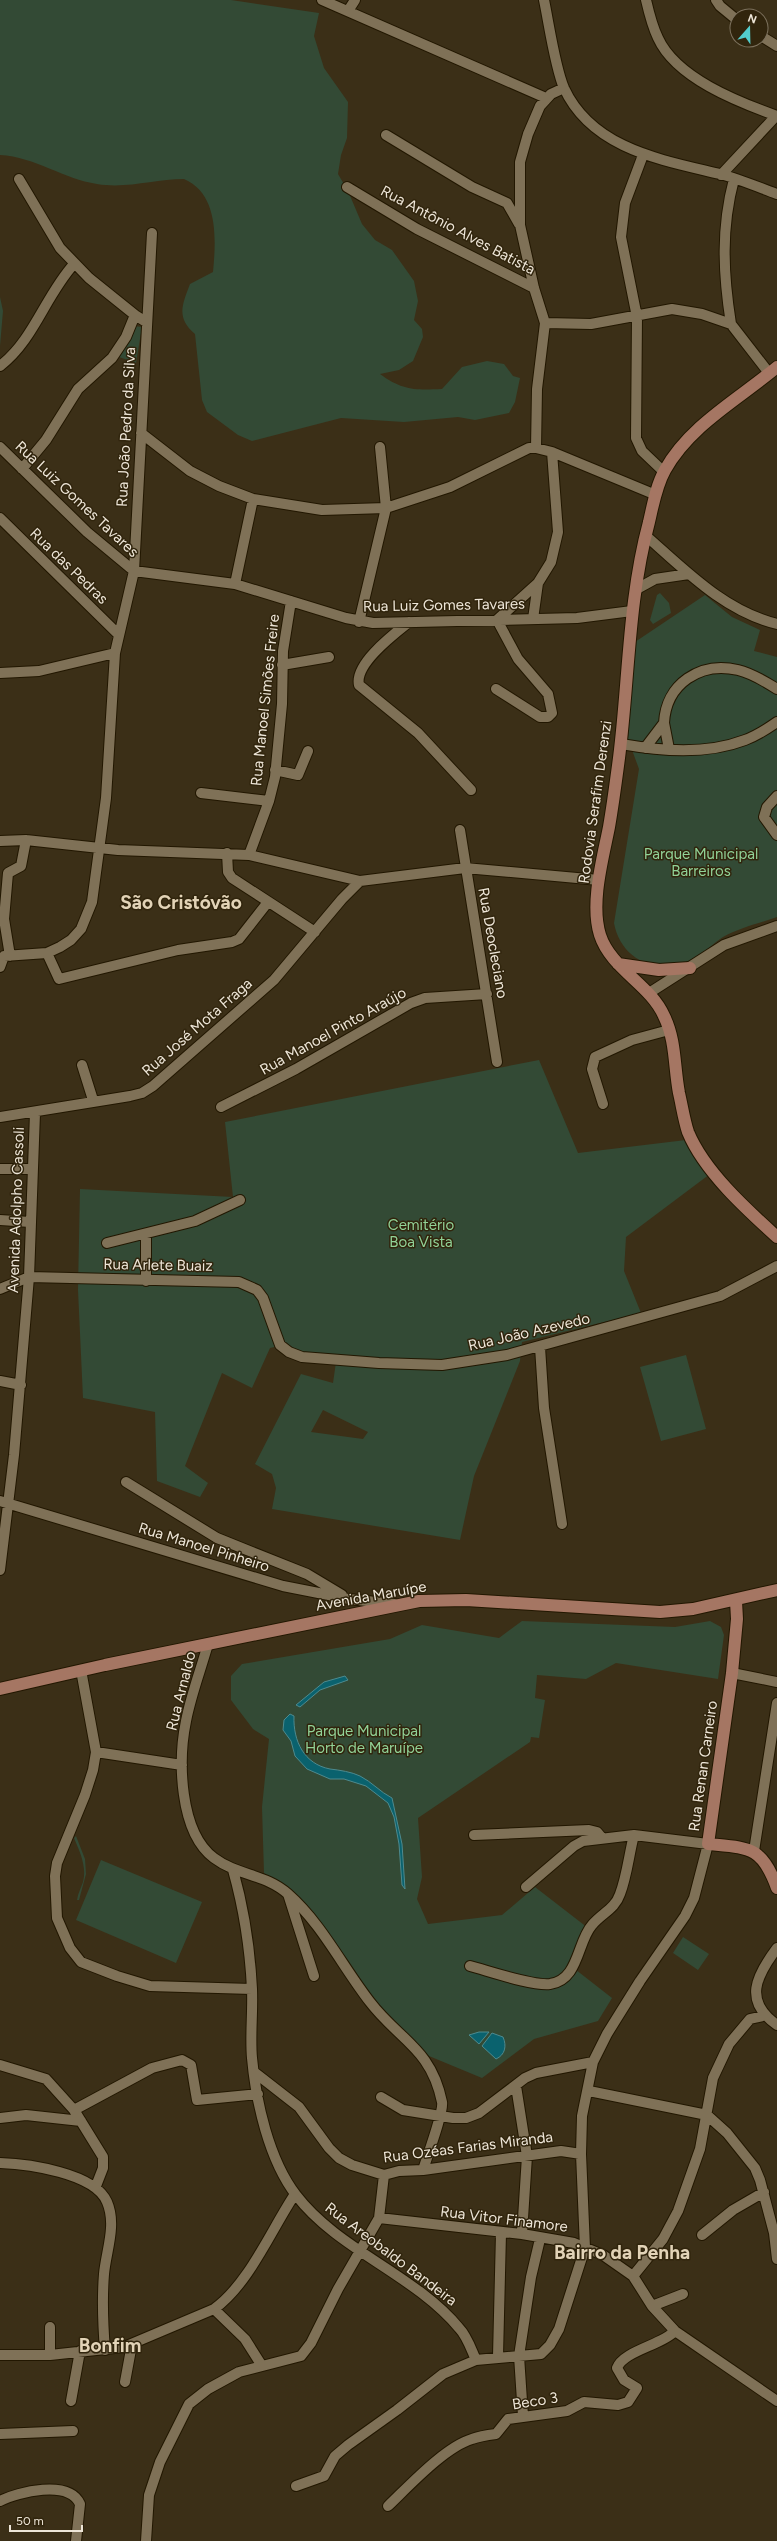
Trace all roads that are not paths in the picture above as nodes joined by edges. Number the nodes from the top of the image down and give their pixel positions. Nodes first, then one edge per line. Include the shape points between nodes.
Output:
1 (322, 0) edge
2 (355, 0) edge
3 (544, 0) edge
4 (646, 0) edge
5 (716, 0) edge
6 (348, 11) junction
7 (729, 13) edge
8 (564, 88) junction
9 (546, 98) junction
10 (777, 116) edge
11 (386, 135) dead end
12 (643, 155) junction
13 (721, 175) junction
14 (19, 179) dead end
15 (734, 179) junction
16 (347, 187) dead end
17 (777, 195) edge
18 (520, 226) junction
19 (152, 233) dead end
20 (74, 264) junction
21 (534, 288) junction
22 (135, 315) junction
23 (636, 317) junction
24 (146, 322) junction
25 (545, 323) junction
26 (731, 324) junction
27 (0, 366) edge
28 (773, 370) edge
29 (141, 433) junction
30 (0, 447) edge
31 (380, 447) dead end
32 (536, 448) junction
33 (552, 452) junction
34 (22, 469) junction
35 (664, 472) junction
36 (656, 495) junction
37 (253, 499) junction
38 (386, 508) junction
39 (0, 518) edge
40 (645, 535) junction
41 (134, 571) junction
42 (689, 574) junction
43 (538, 583) junction
44 (235, 584) junction
45 (634, 590) junction
46 (291, 601) junction
47 (632, 611) junction
48 (533, 619) junction
49 (497, 620) junction
50 (359, 622) junction
51 (409, 622) junction
52 (777, 624) edge
53 (119, 635) junction
54 (115, 653) junction
55 (329, 657) dead end
56 (282, 665) junction
57 (0, 673) edge
58 (496, 689) dead end
59 (777, 689) edge
60 (777, 722) edge
61 (664, 723) junction
62 (621, 744) junction
63 (645, 748) junction
64 (669, 749) junction
65 (308, 751) dead end
66 (275, 770) junction
67 (470, 790) dead end
68 (201, 793) dead end
69 (777, 796) edge
70 (269, 801) junction
71 (460, 830) dead end
72 (777, 836) edge
73 (26, 840) junction
74 (0, 841) edge
75 (101, 849) junction
76 (226, 853) junction
77 (249, 856) junction
78 (465, 868) junction
79 (599, 880) junction
80 (360, 881) junction
81 (268, 902) junction
82 (777, 926) edge
83 (315, 932) junction
84 (47, 953) junction
85 (4, 956) edge
86 (618, 964) junction
87 (0, 967) edge
88 (690, 968) junction
89 (649, 993) junction
90 (487, 994) junction
91 (669, 1030) junction
92 (497, 1062) dead end
93 (82, 1065) dead end
94 (93, 1100) junction
95 (603, 1104) dead end
96 (221, 1107) dead end
97 (35, 1113) junction
98 (0, 1118) edge
99 (0, 1169) edge
100 (33, 1169) junction
101 (240, 1200) dead end
102 (0, 1220) edge
103 (30, 1222) junction
104 (146, 1234) junction
105 (777, 1237) edge
106 (108, 1243) dead end
107 (777, 1266) edge
108 (29, 1276) junction
109 (146, 1280) junction
110 (0, 1288) edge
111 (280, 1345) joint
112 (540, 1347) junction
113 (0, 1381) edge
114 (21, 1385) junction
115 (126, 1482) dead end
116 (4, 1502) edge
117 (562, 1524) dead end
118 (0, 1570) edge
119 (777, 1590) edge
120 (349, 1599) junction
121 (736, 1601) junction
122 (396, 1604) junction
123 (208, 1644) junction
124 (81, 1670) junction
125 (732, 1672) junction
126 (777, 1682) edge
127 (0, 1689) edge
128 (777, 1703) edge
129 (96, 1752) junction
130 (182, 1765) junction
131 (634, 1834) junction
132 (474, 1835) dead end
133 (602, 1838) junction
134 (708, 1844) junction
135 (754, 1851) junction
136 (233, 1870) junction
137 (526, 1887) dead end
138 (777, 1888) edge
139 (288, 1893) junction
140 (777, 1948) edge
141 (470, 1966) dead end
142 (314, 1976) dead end
143 (252, 1989) junction
144 (763, 2016) junction
145 (777, 2025) edge
146 (593, 2062) junction
147 (0, 2065) edge
148 (254, 2072) junction
149 (516, 2086) junction
150 (589, 2091) junction
151 (258, 2094) junction
152 (381, 2096) dead end
153 (74, 2110) junction
154 (707, 2115) junction
155 (439, 2117) junction
156 (0, 2118) edge
157 (81, 2121) junction
158 (581, 2154) junction
159 (527, 2156) junction
160 (0, 2163) edge
161 (423, 2170) junction
162 (384, 2175) junction
163 (96, 2186) junction
164 (764, 2192) junction
165 (295, 2194) junction
166 (382, 2218) junction
167 (501, 2233) junction
168 (522, 2234) junction
169 (702, 2235) dead end
170 (540, 2238) junction
171 (585, 2248) junction
172 (362, 2251) junction
173 (777, 2259) edge
174 (633, 2276) junction
175 (683, 2294) dead end
176 (652, 2306) junction
177 (214, 2309) junction
178 (50, 2327) dead end
179 (675, 2331) junction
180 (132, 2344) junction
181 (104, 2350) junction
182 (80, 2351) junction
183 (50, 2354) junction
184 (0, 2355) edge
185 (498, 2356) junction
186 (519, 2356) junction
187 (476, 2360) junction
188 (262, 2366) junction
189 (125, 2382) dead end
190 (70, 2401) dead end
191 (777, 2401) edge
192 (523, 2416) junction
193 (73, 2431) dead end
194 (0, 2434) edge
195 (296, 2486) dead end
196 (0, 2501) edge
197 (388, 2506) dead end
198 (76, 2541) edge
199 (146, 2541) edge

1 - 6 street
2 - 6 street
3 - 8 street
4 - 10 street via 658,39 679,66 707,85
5 - 7 street
6 - 9 street
8 - 9 street
8 - 12 street via 588,121 605,136
9 - 18 street via 530,128 520,162
10 - 13 street
11 - 18 street via 472,187 507,203
12 - 13 street
12 - 23 street via 625,203 622,237
13 - 15 street
14 - 20 street via 49,232
15 - 17 street
15 - 26 street via 723,243 723,264
16 - 21 street, Rua Antônio Alves Batista via 417,229
18 - 21 street
19 - 24 street, Rua João Pedro da Silva
20 - 22 street
20 - 27 street via 56,286 24,343
21 - 25 street
22 - 24 street
22 - 34 street via 116,353 78,389 46,440
23 - 25 street via 591,324
23 - 26 street via 672,309
23 - 35 street via 636,438 642,451
24 - 29 street, Rua João Pedro da Silva
25 - 32 street via 537,389
26 - 28 street
28 - 35 main road, Rodovia Serafim Derenzi via 705,424 677,452
29 - 37 street via 190,471
29 - 41 street, Rua João Pedro da Silva
30 - 34 street, Rua Luiz Gomes Tavares
31 - 38 street
32 - 33 street
32 - 38 street via 517,452 450,487
33 - 36 street
33 - 43 street via 558,532 551,562
34 - 41 street, Rua Luiz Gomes Tavares via 87,532
35 - 36 main road, Rodovia Serafim Derenzi
36 - 40 main road, Rodovia Serafim Derenzi
37 - 38 street via 322,510
37 - 44 street
38 - 50 street
39 - 53 street, Rua das Pedras
40 - 42 street
40 - 45 main road, Rodovia Serafim Derenzi
41 - 44 street, Rua Luiz Gomes Tavares
41 - 53 street, Rua João Pedro da Silva
42 - 45 street via 659,577
42 - 52 street via 751,616
43 - 48 street
43 - 49 street
44 - 46 street, Rua Luiz Gomes Tavares
45 - 47 main road, Rodovia Serafim Derenzi
46 - 50 street, Rua Luiz Gomes Tavares
46 - 56 street, Rua Manoel Simões Freire
47 - 48 street, Rua Luiz Gomes Tavares via 577,618
47 - 62 main road, Rodovia Serafim Derenzi
48 - 49 street, Rua Luiz Gomes Tavares
49 - 51 street, Rua Luiz Gomes Tavares
49 - 58 street via 518,659 548,694 552,713 548,717 540,717
50 - 51 street, Rua Luiz Gomes Tavares
51 - 67 street via 372,655 359,677 359,685 418,733
53 - 54 street, Rua João Pedro da Silva
54 - 57 street via 39,671
54 - 75 street, Rua João Pedro da Silva
55 - 56 street
56 - 66 street, Rua Manoel Simões Freire via 282,704
59 - 61 street via 738,670 715,669 696,672 681,681 671,694 665,708
60 - 64 street via 752,738 720,748
61 - 63 street
61 - 64 street
62 - 63 street
62 - 79 main road, Rodovia Serafim Derenzi
63 - 64 street
65 - 66 street via 298,775
66 - 70 street, Rua Manoel Simões Freire
68 - 70 street, Rua Manoel Simões Freire
69 - 72 street via 767,807 764,817
70 - 77 street, Rua Manoel Simões Freire
71 - 78 street, Rua Deocleciano
73 - 74 street
73 - 75 street
73 - 85 street via 21,866 8,873
75 - 76 street
75 - 84 street via 88,915 71,940
76 - 77 street
76 - 81 street via 229,875
77 - 80 street
78 - 79 street
78 - 80 street
78 - 90 street, Rua Deocleciano
79 - 86 main road, Rodovia Serafim Derenzi via 598,926 605,944
80 - 83 street, Rua José Mota Fraga
81 - 83 street
81 - 84 street via 236,941 178,950 59,979
82 - 88 street via 724,945
83 - 94 street, Rua José Mota Fraga via 274,980 153,1086 142,1093 130,1096
84 - 85 street
85 - 87 street
86 - 88 main road via 659,970
86 - 89 main road, Rodovia Serafim Derenzi
88 - 89 street
89 - 91 main road, Rodovia Serafim Derenzi via 664,1015
90 - 92 street, Rua Deocleciano
90 - 96 street, Rua Manoel Pinto Araújo via 433,997 411,1003 296,1069
91 - 95 street via 632,1040 595,1057 592,1069
91 - 105 main road, Rodovia Serafim Derenzi via 688,1131 702,1158 756,1218
93 - 94 street
94 - 97 street, Rua José Mota Fraga
97 - 98 street, Rua José Mota Fraga
97 - 100 street, Avenida Adolpho Cassoli
99 - 100 street
100 - 103 street, Avenida Adolpho Cassoli
101 - 104 street via 195,1221
102 - 103 street
103 - 108 street, Avenida Adolpho Cassoli
104 - 106 street
104 - 109 street
107 - 112 street, Rua João Azevedo via 720,1296
108 - 109 street, Rua Arlete Buaiz
108 - 110 street, Rua Arlete Buaiz
108 - 114 street, Avenida Adolpho Cassoli
109 - 111 street, Rua Arlete Buaiz via 224,1281 248,1285 263,1298
111 - 112 street, Rua João Azevedo via 302,1357 442,1365 468,1363
112 - 117 street via 544,1408
113 - 114 street
114 - 116 street, Avenida Adolpho Cassoli
115 - 120 street via 217,1538 307,1574
116 - 118 street, Avenida Adolpho Cassoli
116 - 120 street, Rua Manoel Pinheiro via 283,1586
119 - 121 main road, Avenida Maruípe
120 - 122 street, Rua Manoel Pinheiro
121 - 122 main road, Avenida Maruípe via 660,1612 466,1600
121 - 125 main road, Rua Renan Carneiro via 737,1619
122 - 123 main road, Avenida Maruípe
123 - 124 main road, Avenida Maruípe
123 - 130 street, Rua Arnaldo via 185,1722
124 - 127 main road, Avenida Maruípe
124 - 129 street
125 - 126 street
125 - 134 main road, Rua Renan Carneiro
128 - 135 street
129 - 130 street
129 - 143 street via 86,1795 57,1863 55,1876 57,1918 70,1948 81,1962 150,1986
130 - 136 street, Rua Arnaldo via 186,1807 195,1837 212,1857
131 - 133 street
131 - 134 street
131 - 141 street via 621,1893 616,1904 592,1924 572,1968 564,1977 550,1984 537,1983
132 - 133 street via 589,1830 597,1832
133 - 137 street via 583,1841 574,1846
134 - 135 main road
134 - 146 street via 694,1898 685,1916 607,2034
135 - 138 main road via 766,1863
136 - 139 street, Rua Arnaldo via 264,1879
136 - 143 street, Rua Areobaldo Bandeira via 245,1923
139 - 142 street
139 - 155 street, Rua Arnaldo via 320,1930 371,2003 412,2043 424,2059 434,2075 443,2104
140 - 144 street via 758,1978 756,1997
143 - 148 street, Rua Areobaldo Bandeira
144 - 145 street
144 - 154 street via 750,2019 729,2044 713,2078
146 - 149 street via 536,2073
146 - 150 street
147 - 153 street via 46,2079
148 - 151 street, Rua Areobaldo Bandeira
148 - 162 street, Rua Ozéas Farias Miranda via 299,2107 328,2148 340,2158 352,2165
149 - 155 street via 479,2113 466,2118
149 - 159 street
150 - 154 street
150 - 158 street via 582,2116
151 - 153 street via 197,2100 191,2065 182,2060 152,2068
151 - 165 street, Rua Areobaldo Bandeira via 270,2144
152 - 155 street via 403,2110
153 - 157 street
154 - 164 street via 727,2132 754,2168
154 - 174 street via 700,2149 678,2211 663,2239
155 - 161 street, Rua Arnaldo
156 - 157 street via 26,2115
157 - 163 street via 103,2157 103,2168
158 - 159 street, Rua Ozéas Farias Miranda via 561,2151
158 - 171 street
159 - 161 street, Rua Ozéas Farias Miranda
159 - 168 street
160 - 163 street via 38,2168
161 - 162 street, Rua Ozéas Farias Miranda via 399,2171
162 - 166 street
163 - 181 street via 107,2202 111,2230 104,2274
164 - 169 street via 733,2210
164 - 173 street via 774,2233
165 - 172 street, Rua Areobaldo Bandeira via 328,2228
165 - 177 street via 240,2284
166 - 167 street, Rua Vitor Finamore
166 - 172 street
167 - 168 street, Rua Vitor Finamore
167 - 185 street
168 - 170 street, Rua Vitor Finamore
170 - 171 street, Rua Vitor Finamore via 574,2243
170 - 186 street via 531,2276
171 - 174 street, Rua Vitor Finamore via 612,2260
171 - 186 street via 559,2329 550,2345 541,2354
172 - 187 street, Rua Areobaldo Bandeira via 444,2312 460,2329
172 - 188 street via 338,2289 311,2343 301,2356
174 - 176 street, Rua Vitor Finamore
175 - 176 street
176 - 179 street, Rua Vitor Finamore
177 - 180 street
177 - 188 street via 245,2339
178 - 183 street
179 - 191 street, Rua Vitor Finamore
179 - 192 street, Beco 3 via 667,2339 626,2358 618,2365 617,2368 624,2380 637,2388 628,2402 618,2405 584,2402 567,2411
180 - 181 street
180 - 189 street
181 - 182 street
182 - 183 street
182 - 190 street
183 - 184 street
185 - 186 street
185 - 187 street
186 - 192 street
187 - 195 street via 443,2374 398,2410 360,2435 335,2456 324,2476
188 - 199 street via 227,2378 189,2404 160,2462 149,2495
192 - 197 street, Beco 3 via 508,2419 496,2434 460,2444
193 - 194 street
196 - 198 street via 45,2489 72,2495 80,2504

